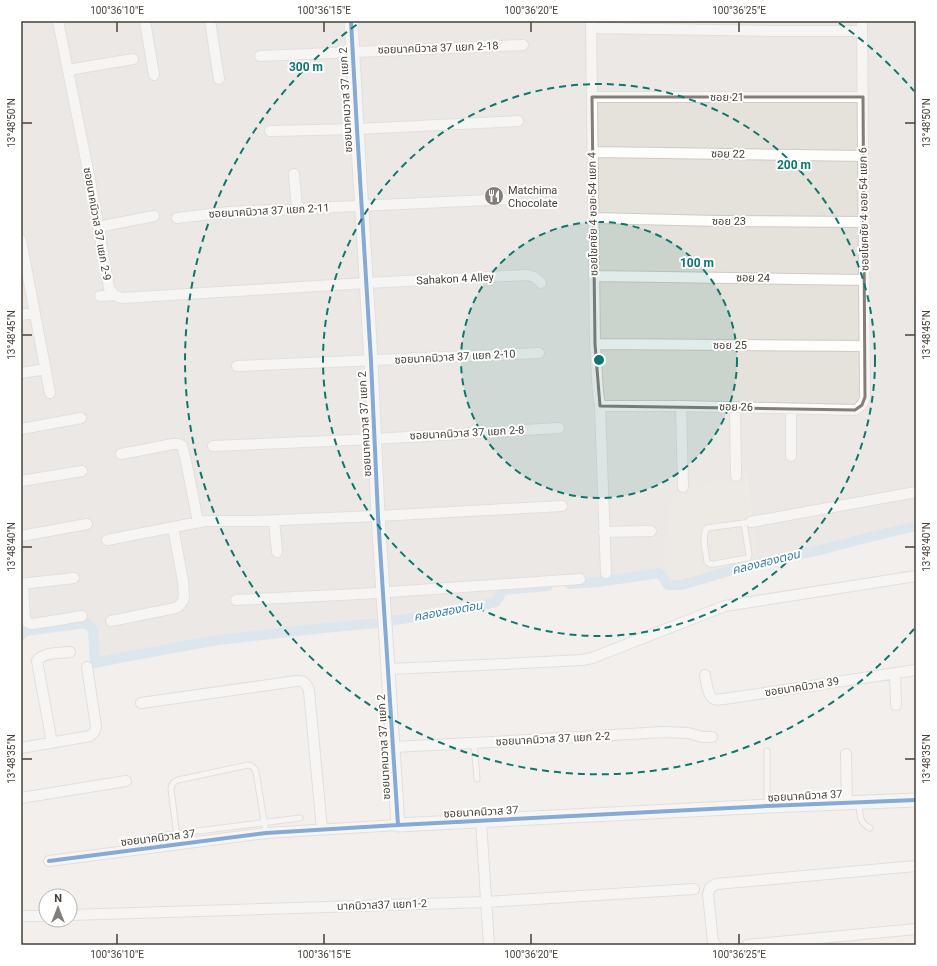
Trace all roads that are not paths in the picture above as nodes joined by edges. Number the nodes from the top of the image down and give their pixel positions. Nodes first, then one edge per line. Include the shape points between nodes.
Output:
1 (58, 21) edge
2 (145, 21) edge
3 (210, 21) edge
4 (351, 21) edge
5 (591, 24) edge
6 (862, 26) edge
7 (523, 45) dead end
8 (353, 51) junction
9 (260, 56) dead end
10 (133, 59) dead end
11 (68, 70) junction
12 (154, 75) dead end
13 (219, 80) dead end
14 (592, 97) junction
15 (863, 98) junction
16 (518, 121) dead end
17 (357, 129) junction
18 (270, 131) dead end
19 (593, 152) junction
20 (863, 156) junction
21 (294, 174) dead end
22 (511, 199) dead end
23 (361, 206) junction
24 (297, 209) junction
25 (154, 216) dead end
26 (177, 218) dead end
27 (593, 218) junction
28 (864, 222) junction
29 (98, 227) junction
30 (21, 240) edge
31 (23, 262) edge
32 (594, 276) junction
33 (865, 280) junction
34 (366, 283) junction
35 (541, 283) dead end
36 (114, 295) junction
37 (100, 296) dead end
38 (36, 313) junction
39 (21, 315) edge
40 (595, 344) junction
41 (865, 346) junction
42 (539, 353) dead end
43 (371, 361) junction
44 (237, 366) dead end
45 (46, 369) junction
46 (21, 373) edge
47 (50, 394) dead end
48 (865, 396) joint
49 (600, 406) junction
50 (681, 406) junction
51 (735, 407) junction
52 (791, 409) junction
53 (81, 418) dead end
54 (559, 428) dead end
55 (21, 429) edge
56 (374, 438) junction
57 (213, 446) dead end
58 (121, 454) dead end
59 (791, 456) dead end
60 (82, 471) dead end
61 (736, 476) dead end
62 (21, 481) edge
63 (683, 487) dead end
64 (916, 492) edge
65 (562, 506) dead end
66 (378, 516) junction
67 (274, 520) junction
68 (201, 521) junction
69 (748, 523) junction
70 (87, 524) dead end
71 (173, 527) junction
72 (651, 531) dead end
73 (604, 532) junction
74 (21, 536) edge
75 (107, 540) dead end
76 (277, 552) dead end
77 (606, 573) dead end
78 (916, 576) edge
79 (74, 578) dead end
80 (580, 578) dead end
81 (22, 584) edge
82 (383, 592) junction
83 (236, 600) dead end
84 (82, 616) dead end
85 (111, 621) dead end
86 (70, 652) dead end
87 (87, 667) dead end
88 (388, 669) junction
89 (916, 670) edge
90 (895, 673) junction
91 (705, 675) dead end
92 (141, 703) dead end
93 (896, 705) dead end
94 (712, 737) dead end
95 (52, 743) junction
96 (474, 743) junction
97 (393, 747) junction
98 (21, 748) edge
99 (767, 751) dead end
100 (846, 754) dead end
101 (476, 778) dead end
102 (126, 781) dead end
103 (21, 798) edge
104 (916, 800) edge
105 (853, 802) junction
106 (766, 806) junction
107 (300, 818) dead end
108 (480, 821) junction
109 (264, 822) junction
110 (398, 825) junction
111 (870, 828) dead end
112 (322, 830) junction
113 (176, 833) junction
114 (266, 833) junction
115 (150, 836) dead end
116 (178, 845) junction
117 (49, 861) dead end
118 (916, 866) edge
119 (694, 889) dead end
120 (486, 902) junction
121 (78, 915) edge
122 (21, 916) edge
123 (38, 916) edge
124 (916, 929) edge
125 (489, 945) edge
126 (716, 945) edge
127 (747, 945) edge

1 - 11 street, ซอยนาคนิวาส 37 แยก 2-9
2 - 12 street
3 - 13 street
4 - 8 street, ซอยนาคนวาส 37 แยก 2
5 - 6 street via 775,31
5 - 14 street, ซอยโชคชัย 4 ซอย 54 แยก 4
6 - 15 street, ซอยโชคชัย 4 ซอย 54 แยก 6
7 - 8 street, ซอยนาคนิวาส 37 แยก 2-18
8 - 9 street, ซอยนาคนิวาส 37 แยก 2-18
8 - 17 street, ซอยนาคนวาส 37 แยก 2
10 - 11 street
11 - 29 street, ซอยนาคนิวาส 37 แยก 2-9
14 - 15 street, ซอย 21
14 - 19 street, ซอยโชคชัย 4 ซอย 54 แยก 4
15 - 20 street, ซอยโชคชัย 4 ซอย 54 แยก 6
16 - 17 street
17 - 18 street
17 - 23 street, ซอยนาคนวาส 37 แยก 2
19 - 20 street, ซอย 22
19 - 27 street, ซอยโชคชัย 4 ซอย 54 แยก 4
20 - 28 street, ซอยโชคชัย 4 ซอย 54 แยก 6
21 - 24 street
22 - 23 street
23 - 24 street, ซอยนาคนิวาส 37 แยก 2-11
23 - 34 street, ซอยนาคนวาส 37 แยก 2
24 - 26 street, ซอยนาคนิวาส 37 แยก 2-11 via 229,212
25 - 29 street
27 - 28 street, ซอย 23
27 - 32 street, ซอยโชคชัย 4 ซอย 54 แยก 4
28 - 33 street, ซอยโชคชัย 4 ซอย 54 แยก 6
29 - 36 street, ซอยนาคนิวาส 37 แยก 2-9 via 109,288
30 - 31 street
31 - 38 street
32 - 33 street, ซอย 24
32 - 40 street, ซอยโชคชัย 4 ซอย 54 แยก 4
33 - 41 street, ซอยโชคชัย 4 ซอย 54 แยก 6
34 - 35 street, Sahakon 4 Alley via 526,275 536,278
34 - 36 street, ซอยนาคนิวาส 37 แยก 2-9 via 122,298
34 - 43 street, ซอยนาคนวาส 37 แยก 2
36 - 37 street
38 - 39 street
38 - 45 street
40 - 41 street, ซอย 25
40 - 49 street, ซอยโชคชัย 4 ซอย 54 แยก 4
41 - 48 street, ซอยโชคชัย 4 ซอย 54 แยก 6
42 - 43 street, ซอยนาคนิวาส 37 แยก 2-10
43 - 44 street, ซอยนาคนิวาส 37 แยก 2-10
43 - 56 street, ซอยนาคนวาส 37 แยก 2
45 - 46 street
45 - 47 street
48 - 52 street, ซอย 26 via 862,405 855,410
49 - 50 street, ซอย 26
49 - 73 street, ซอยโชคชัย 4 ซอย 54 แยก 4
50 - 51 street, ซอย 26
50 - 63 street
51 - 52 street, ซอย 26
51 - 61 street
52 - 59 street
53 - 55 street
54 - 56 street, ซอยนาคนิวาส 37 แยก 2-8
56 - 57 street, ซอยนาคนิวาส 37 แยก 2-8
56 - 66 street, ซอยนาคนวาส 37 แยก 2
58 - 68 street via 174,444 182,446
60 - 62 street
64 - 69 street
65 - 66 street
66 - 67 street
66 - 82 street, ซอยนาคนวาส 37 แยก 2
67 - 68 street
67 - 76 street
68 - 71 street
69 - 69 lane via 707,528 704,536 707,562 714,564 748,558
70 - 74 street
71 - 75 street
71 - 85 street via 183,581 184,596 180,606
72 - 73 street
73 - 77 street, ซอยโชคชัย 4 ซอย 54 แยก 4
78 - 88 street via 725,606 582,660
79 - 81 street
80 - 82 street
81 - 84 street via 28,623
82 - 83 street
82 - 88 street, ซอยนาคนวาส 37 แยก 2
86 - 95 street via 45,655 37,661
87 - 95 street via 95,732 90,736
88 - 97 street, ซอยนาคนวาส 37 แยก 2
89 - 90 street, ซอยนาคนิวาส 39
90 - 91 street, ซอยนาคนิวาส 39 via 719,699 711,698 709,695
90 - 93 street
92 - 112 street via 296,681 304,682 309,691
94 - 96 street, ซอยนาคนิวาส 37 แยก 2-2 via 664,732
95 - 98 street
96 - 97 street, ซอยนาคนิวาส 37 แยก 2-2
96 - 101 lane
97 - 110 street, ซอยนาคนวาส 37 แยก 2
99 - 106 lane
100 - 105 street
102 - 103 street
104 - 105 street, ซอยนาคนิวาส 37
105 - 106 street, ซอยนาคนิวาส 37
105 - 111 lane via 862,822
106 - 108 street, ซอยนาคนิวาส 37
107 - 109 lane
108 - 110 street, ซอยนาคนิวาส 37
108 - 120 street
109 - 113 lane
109 - 113 lane via 256,772 248,765 174,782 171,789
109 - 114 lane
110 - 112 street, ซอยนาคนิวาส 37
112 - 114 street, ซอยนาคนิวาส 37
113 - 115 lane
113 - 116 lane
114 - 116 street, ซอยนาคนิวาส 37
116 - 117 street, ซอยนาคนิวาส 37
118 - 126 street via 716,884 710,888 708,894 713,942
119 - 120 street, นาคนิวาส37 แยก1-2
120 - 121 street, นาคนิวาส37 แยก1-2
120 - 125 street
122 - 123 street
124 - 127 street

